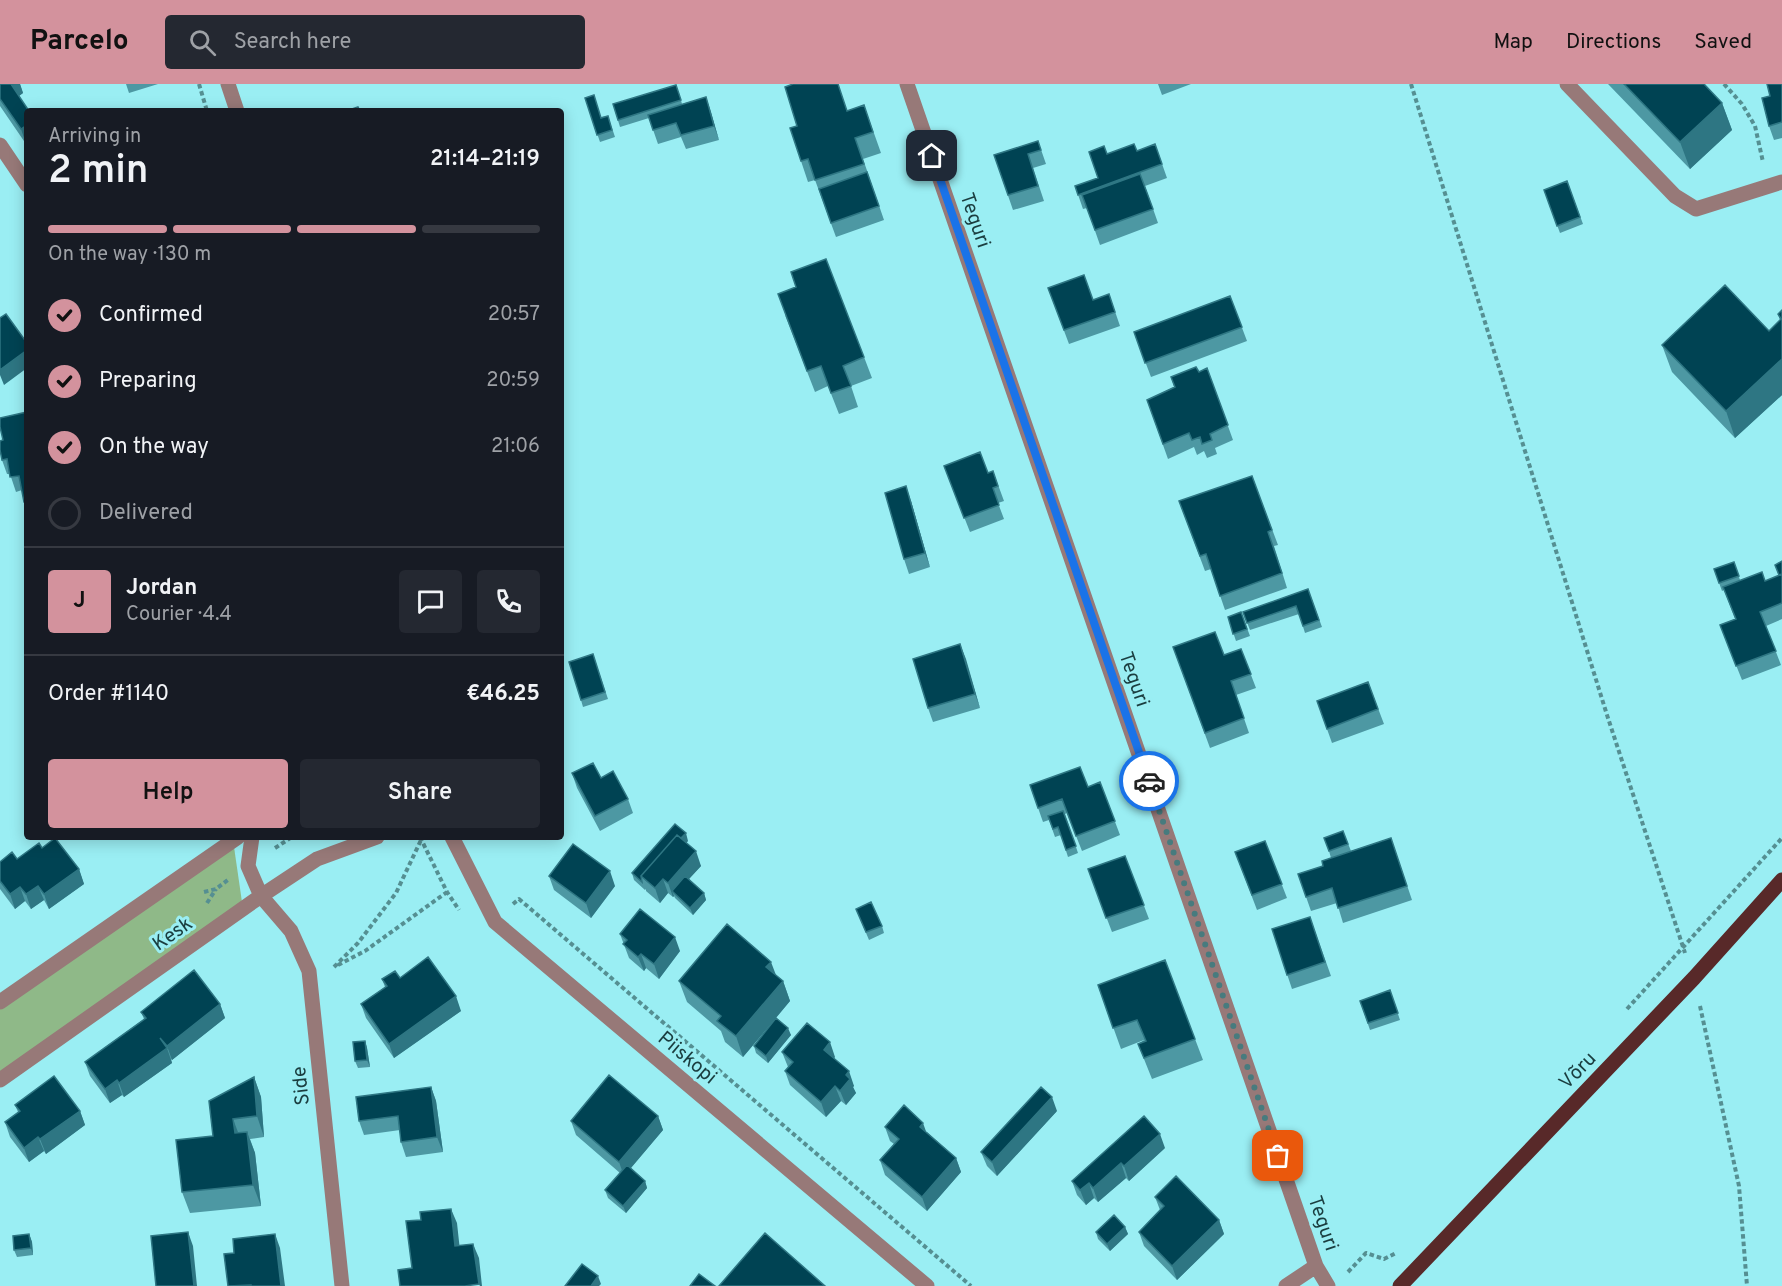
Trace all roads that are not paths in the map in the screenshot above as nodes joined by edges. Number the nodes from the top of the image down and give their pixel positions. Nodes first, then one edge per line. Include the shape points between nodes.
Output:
1 (228, 84) edge
2 (907, 84) edge
3 (1567, 84) edge
4 (236, 108) edge
5 (0, 145) edge
6 (24, 181) edge
7 (1775, 184) edge
8 (234, 840) edge
9 (252, 840) edge
10 (368, 840) edge
11 (454, 840) edge
12 (1782, 880) edge
13 (261, 896) junction
14 (0, 1002) edge
15 (0, 1080) edge
16 (1316, 1266) junction
17 (342, 1286) edge
18 (927, 1286) edge
19 (1286, 1286) edge
20 (1328, 1286) edge
21 (1400, 1286) edge

1 - 4 street
2 - 16 street, Teguri
3 - 7 street via 1675,196 1696,209
5 - 6 street
8 - 14 street
9 - 13 street, Side via 249,866
10 - 13 street, Kesk via 316,858
11 - 18 street, Piiskopi via 495,922
12 - 21 main road, Võru via 1694,978
13 - 15 street, Kesk
13 - 17 street, Side via 291,931 309,971
16 - 19 street
16 - 20 street, Teguri

